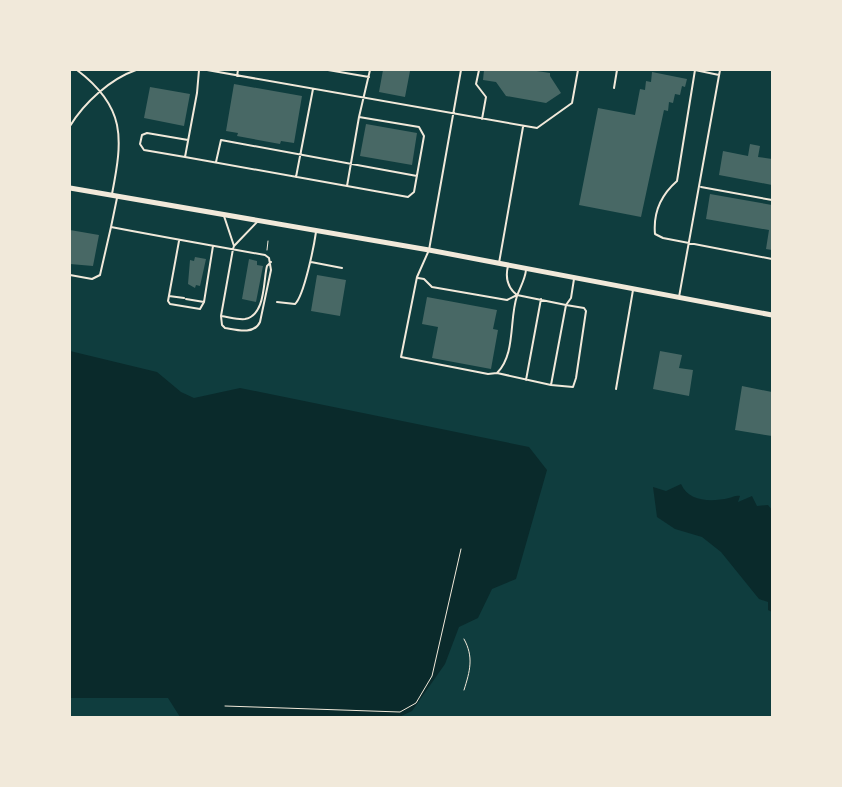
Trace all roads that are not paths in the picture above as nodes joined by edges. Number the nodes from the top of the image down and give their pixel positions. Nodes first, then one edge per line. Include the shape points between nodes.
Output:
1 (77, 70) edge
2 (136, 70) edge
3 (199, 70) edge
4 (207, 70) edge
5 (238, 70) edge
6 (328, 70) edge
7 (370, 70) edge
8 (461, 70) edge
9 (479, 70) edge
10 (578, 70) edge
11 (617, 70) edge
12 (694, 70) edge
13 (720, 70) edge
14 (719, 75) junction
15 (237, 76) junction
16 (369, 77) junction
17 (614, 88) dead end
18 (312, 89) junction
19 (101, 91) junction
20 (364, 98) junction
21 (453, 114) junction
22 (359, 117) junction
23 (482, 119) junction
24 (70, 126) edge
25 (523, 126) junction
26 (188, 140) junction
27 (300, 155) junction
28 (185, 157) junction
29 (216, 163) junction
30 (351, 164) junction
31 (417, 176) junction
32 (296, 177) junction
33 (347, 186) junction
34 (700, 187) junction
35 (70, 188) edge
36 (115, 195) junction
37 (772, 200) edge
38 (222, 213) junction
39 (260, 220) junction
40 (111, 228) junction
41 (316, 230) junction
42 (179, 240) junction
43 (690, 243) junction
44 (214, 246) junction
45 (233, 248) junction
46 (429, 250) junction
47 (772, 259) edge
48 (271, 262) junction
49 (311, 262) junction
50 (499, 263) junction
51 (508, 264) junction
52 (342, 268) dead end
53 (527, 268) junction
54 (70, 276) edge
55 (417, 277) junction
56 (574, 277) junction
57 (633, 288) junction
58 (517, 295) junction
59 (169, 296) junction
60 (678, 297) junction
61 (541, 299) junction
62 (204, 302) junction
63 (277, 302) dead end
64 (566, 304) junction
65 (772, 315) edge
66 (221, 316) junction
67 (497, 374) junction
68 (526, 380) junction
69 (551, 385) junction
70 (616, 389) dead end

1 - 19 lane
2 - 19 lane
3 - 26 lane
4 - 15 lane
5 - 15 lane
6 - 16 lane
7 - 16 lane
8 - 21 lane
9 - 23 lane via 476,84 486,98
10 - 25 lane via 572,103 537,128
11 - 17 lane
12 - 14 lane
12 - 43 lane via 677,181 664,192 654,223 655,234
13 - 14 lane
14 - 34 lane
15 - 18 lane
16 - 20 lane
18 - 20 lane
18 - 27 lane
19 - 24 lane
19 - 36 lane via 108,99 120,145
20 - 21 lane
20 - 22 lane
21 - 23 lane
21 - 46 lane
22 - 30 lane
22 - 31 lane via 419,127 424,136
23 - 25 lane
25 - 50 lane
26 - 28 lane
26 - 28 lane via 147,133 142,135 140,144 144,150
27 - 29 lane via 220,140
27 - 30 lane
27 - 32 lane
28 - 29 lane
29 - 32 lane
30 - 31 lane
30 - 33 lane
31 - 33 lane via 414,192 408,197
32 - 33 lane
34 - 37 lane
34 - 43 lane
35 - 36 main road
36 - 38 main road
36 - 40 lane
38 - 39 main road
38 - 45 lane
39 - 41 main road
39 - 45 lane
40 - 42 lane
40 - 54 lane via 100,275 92,279
41 - 46 main road
41 - 49 lane
42 - 44 lane
42 - 59 lane
43 - 47 lane
43 - 60 lane
44 - 45 lane
44 - 62 lane
45 - 48 lane via 265,255
45 - 66 lane
46 - 50 main road
46 - 55 lane
48 - 66 lane via 267,266 256,312 242,319
48 - 66 lane via 258,327 244,330 225,328
49 - 52 lane
49 - 63 lane via 298,301 295,304
50 - 51 main road
51 - 53 main road
51 - 58 lane via 508,283
53 - 56 main road
53 - 58 lane
55 - 58 lane via 432,287 507,300
55 - 67 lane via 401,357
56 - 57 main road
56 - 64 lane via 571,298
57 - 60 main road
57 - 70 lane
58 - 61 lane
58 - 67 lane via 509,344
59 - 62 lane
59 - 62 lane via 170,304 200,309
60 - 65 main road
61 - 64 lane
61 - 68 lane
64 - 69 lane
64 - 69 lane via 584,308 586,312 576,378 573,387
67 - 68 lane
68 - 69 lane

